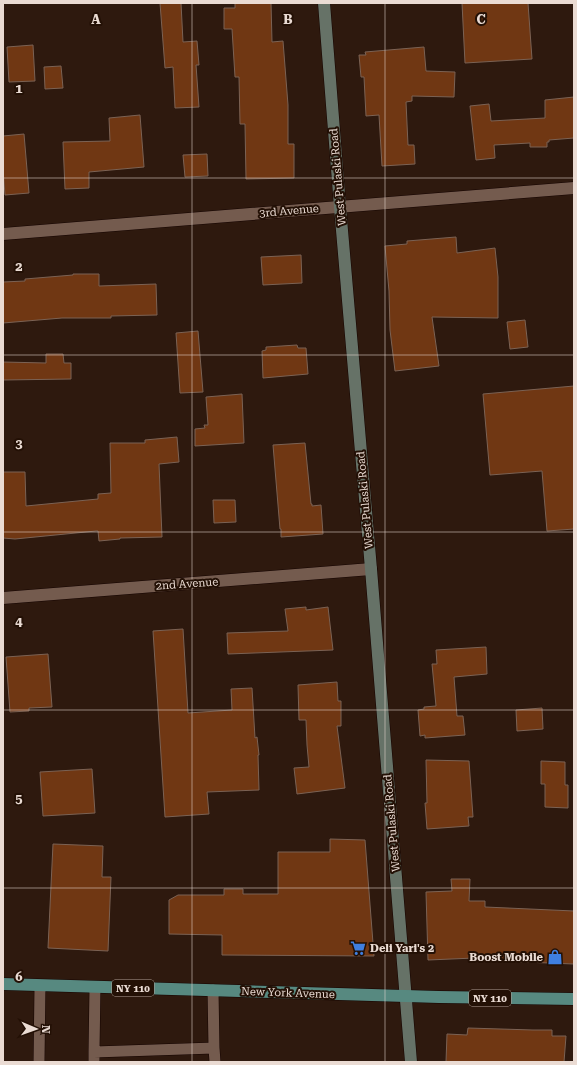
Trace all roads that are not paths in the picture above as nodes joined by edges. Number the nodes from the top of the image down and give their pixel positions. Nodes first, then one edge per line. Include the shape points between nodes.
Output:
1 (324, 3) edge
2 (574, 188) edge
3 (340, 207) junction
4 (3, 234) edge
5 (371, 569) junction
6 (3, 598) edge
7 (3, 984) edge
8 (40, 986) junction
9 (94, 987) junction
10 (213, 990) junction
11 (406, 996) junction
12 (574, 999) edge
13 (214, 1048) junction
14 (94, 1057) edge
15 (39, 1062) edge
16 (215, 1062) edge
17 (411, 1062) edge

1 - 3 main road, West Pulaski Road
2 - 3 street, 3rd Avenue
3 - 4 street, 3rd Avenue
3 - 5 main road, West Pulaski Road
5 - 6 street, 2nd Avenue
5 - 11 main road, West Pulaski Road
7 - 8 main road, New York Avenue / NY 110
8 - 9 main road, New York Avenue / NY 110
8 - 15 lane
9 - 10 main road, New York Avenue / NY 110
9 - 14 lane
10 - 11 main road, New York Avenue / NY 110
10 - 13 lane
11 - 12 main road, New York Avenue / NY 110
11 - 17 main road, West Pulaski Road
13 - 14 lane
13 - 16 lane

